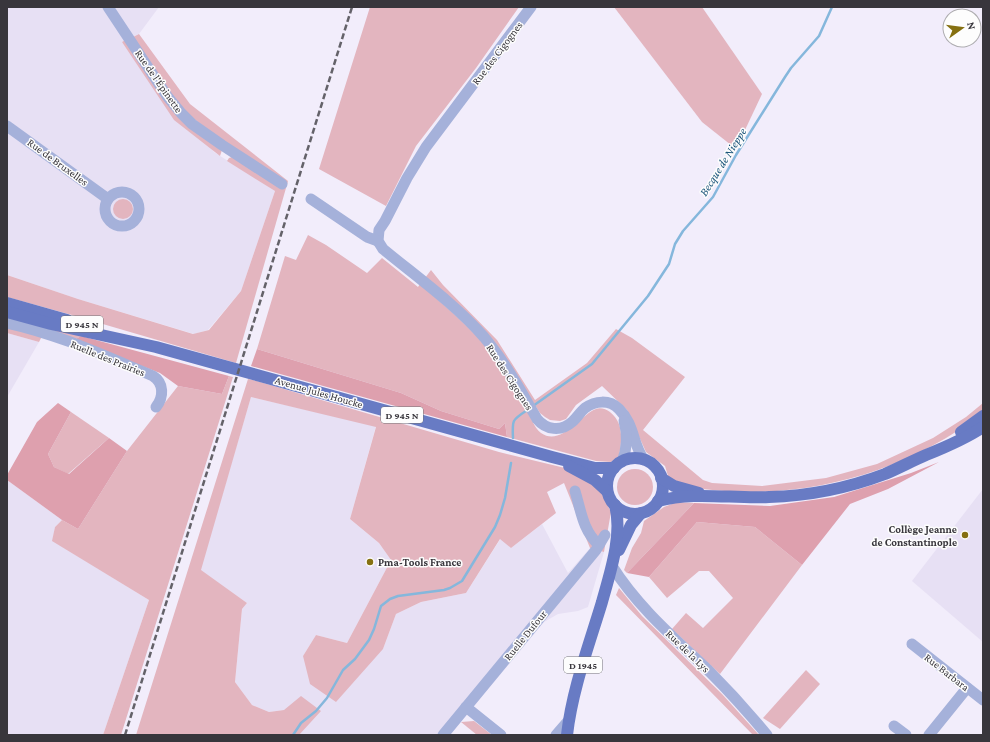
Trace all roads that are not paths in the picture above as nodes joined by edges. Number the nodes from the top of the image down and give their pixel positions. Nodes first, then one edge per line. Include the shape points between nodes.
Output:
1 (108, 7) edge
2 (530, 7) edge
3 (7, 126) edge
4 (282, 184) dead end
5 (108, 199) dead end
6 (310, 199) dead end
7 (378, 240) junction
8 (7, 303) edge
9 (7, 312) edge
10 (7, 323) edge
11 (156, 347) junction
12 (156, 407) dead end
13 (618, 408) junction
14 (983, 416) edge
15 (983, 427) edge
16 (925, 456) junction
17 (552, 457) junction
18 (644, 460) junction
19 (618, 465) junction
20 (661, 478) junction
21 (575, 491) dead end
22 (608, 491) junction
23 (708, 495) junction
24 (658, 501) junction
25 (615, 506) junction
26 (641, 513) junction
27 (605, 535) dead end
28 (599, 546) junction
29 (612, 566) junction
30 (912, 644) dead end
31 (967, 688) junction
32 (983, 700) edge
33 (466, 707) junction
34 (570, 720) junction
35 (894, 726) dead end
36 (443, 735) edge
37 (501, 735) edge
38 (556, 735) edge
39 (568, 735) edge
40 (767, 735) edge
41 (906, 735) edge
42 (930, 735) edge

1 - 4 street, Rue de l'Épinette via 167,96 186,119
2 - 7 street, Rue des Cigognes via 415,164 379,230
3 - 5 street, Rue de Bruxelles
6 - 7 street, Rue des Cigognes via 367,237
7 - 13 street, Rue des Cigognes via 383,249 477,330 498,356 539,422 545,427 558,428 569,424 585,408 594,404 607,402
8 - 11 main road, Avenue Jules Houcke / D 945 N
9 - 11 main road, Avenue Jules Houcke / D 945 N
10 - 12 street, Ruelle des Prairies via 82,346 153,376 160,384 162,392
11 - 17 main road, Avenue Jules Houcke / D 945 N
13 - 18 street via 629,422
13 - 19 street via 626,431 626,450
14 - 16 main road
15 - 16 main road via 956,443
16 - 23 main road via 874,478 817,492 743,498
17 - 19 main road, Avenue Jules Houcke / D 945 N via 595,468
17 - 22 main road, Avenue Jules Houcke / D 945 N via 595,480
18 - 19 main road via 632,459
18 - 20 main road via 655,467
19 - 22 main road via 608,479
20 - 23 main road via 674,486
20 - 24 main road via 662,488
21 - 28 street via 586,529
22 - 25 main road via 609,498
23 - 24 main road
24 - 26 main road via 652,508
25 - 26 main road via 625,512
25 - 29 main road, D 1945 via 618,526
26 - 29 main road, D 1945 via 624,537
27 - 28 street, Ruelle Dufour
28 - 33 street, Ruelle Dufour
29 - 34 main road, D 1945 via 574,697
29 - 40 street, Rue de la Lys via 651,615 715,677
30 - 31 street, Rue Barbara
31 - 32 street, Rue Barbara
31 - 42 street
33 - 36 street, Ruelle Dufour
33 - 37 street
34 - 38 street
34 - 39 main road, D 1945
35 - 41 street

